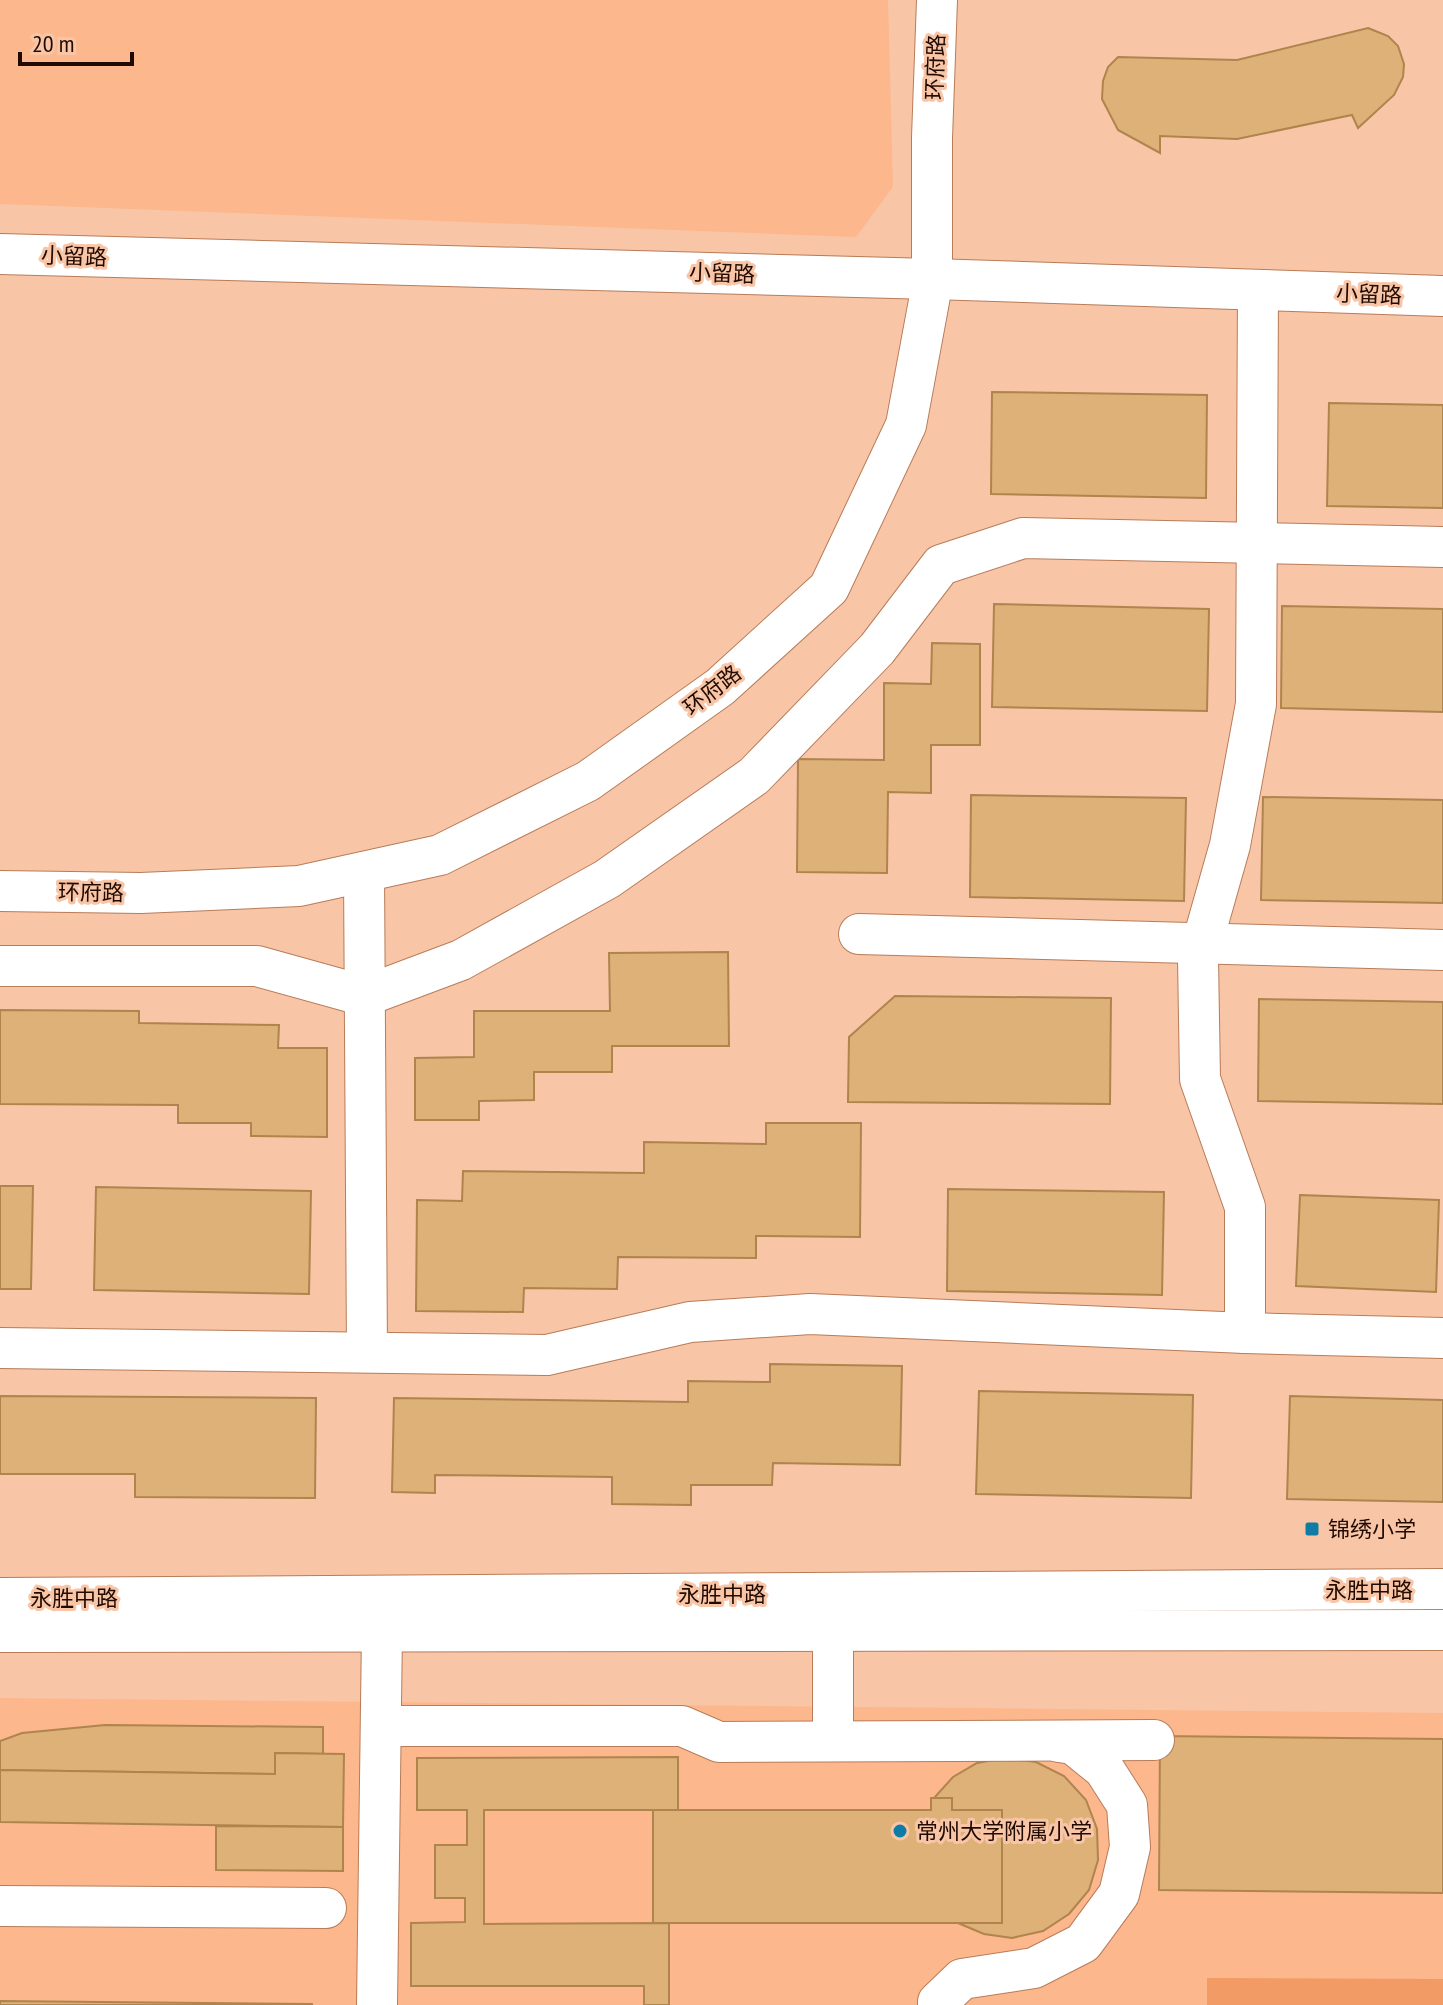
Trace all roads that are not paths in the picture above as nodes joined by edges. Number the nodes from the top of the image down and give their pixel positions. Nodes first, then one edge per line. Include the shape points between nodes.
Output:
1 (937, 0) edge
2 (0, 254) edge
3 (932, 279) junction
4 (1258, 290) junction
5 (1443, 296) edge
6 (1257, 543) junction
7 (1443, 547) edge
8 (364, 872) junction
9 (0, 891) edge
10 (859, 934) dead end
11 (1203, 943) junction
12 (1443, 950) edge
13 (0, 966) edge
14 (365, 996) junction
15 (1245, 1333) junction
16 (1443, 1338) edge
17 (0, 1348) edge
18 (367, 1352) junction
19 (1443, 1589) edge
20 (0, 1598) edge
21 (833, 1612) junction
22 (1443, 1630) edge
23 (382, 1631) junction
24 (0, 1632) edge
25 (381, 1726) junction
26 (1049, 1740) junction
27 (1154, 1740) dead end
28 (833, 1741) junction
29 (0, 1906) edge
30 (326, 1908) dead end
31 (377, 2005) edge
32 (938, 2005) edge

1 - 3 street, 环府路
2 - 3 street, 小留路
3 - 4 street, 小留路
3 - 8 street, 环府路 via 906,425 829,588 720,687 588,781 440,855
4 - 5 street, 小留路
4 - 6 street
6 - 7 street
6 - 11 street via 1256,704 1230,845
6 - 14 street via 1023,538 941,565 877,649 754,776 607,879 461,960
8 - 9 street, 环府路 via 299,886 141,893
8 - 14 street
10 - 11 street
11 - 12 street
11 - 15 street via 1198,958 1200,1079 1245,1207
13 - 14 street via 257,966
14 - 18 street
15 - 16 street
15 - 18 street via 810,1314 690,1322 547,1355
17 - 18 street
19 - 21 street, 永胜中路
20 - 21 street, 永胜中路
21 - 22 street, 永胜中路
21 - 23 street, 永胜中路
21 - 28 street
23 - 24 street, 永胜中路
23 - 25 street
25 - 28 street via 682,1726 719,1742
25 - 31 street
26 - 27 street
26 - 28 street
26 - 32 street via 1073,1744 1104,1769 1127,1805 1130,1847 1119,1894 1083,1943 1034,1968 962,1979
29 - 30 street

